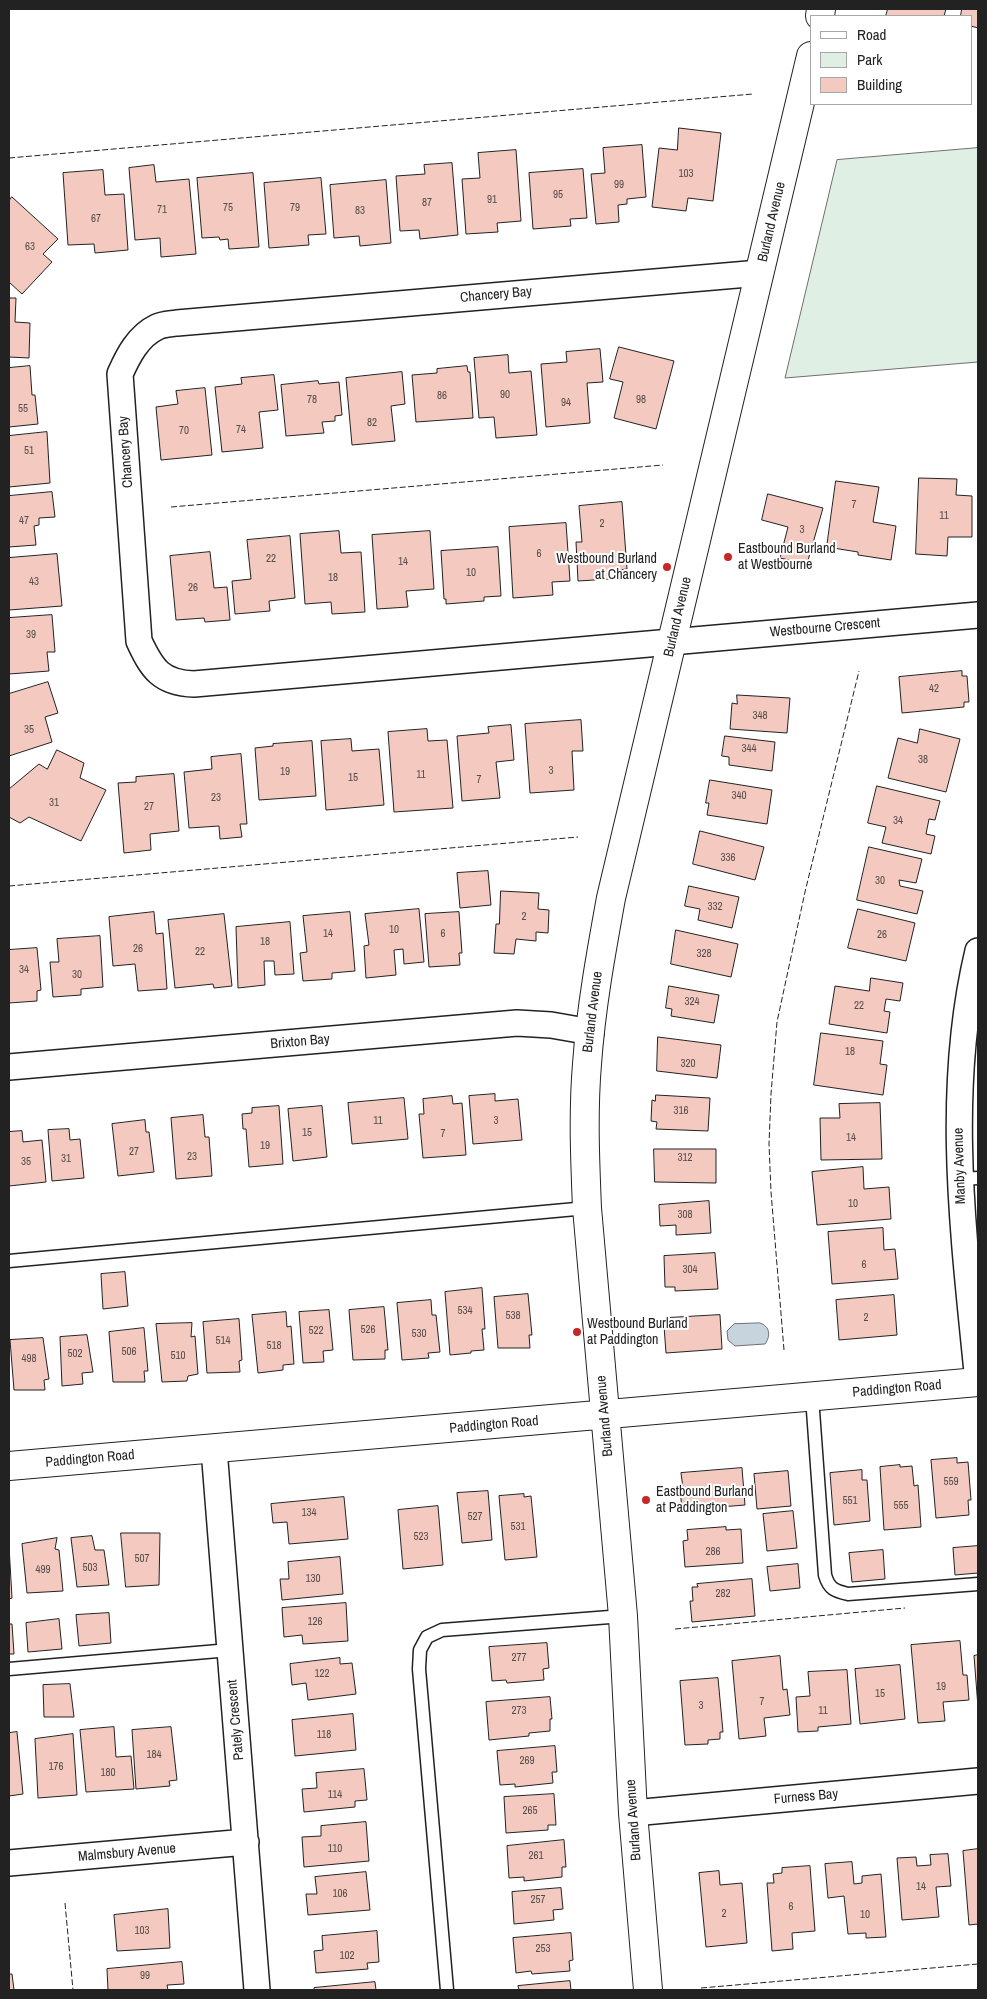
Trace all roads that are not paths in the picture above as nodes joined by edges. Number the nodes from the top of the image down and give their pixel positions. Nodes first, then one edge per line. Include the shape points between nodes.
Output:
1 (810, 60) edge
2 (760, 273) junction
3 (978, 615) edge
4 (672, 642) junction
5 (978, 951) edge
6 (591, 1032) junction
7 (9, 1067) edge
8 (969, 1178) edge
9 (587, 1208) junction
10 (9, 1261) edge
11 (978, 1382) edge
12 (812, 1397) junction
13 (605, 1415) junction
14 (214, 1449) junction
15 (9, 1466) edge
16 (978, 1584) edge
17 (623, 1616) junction
18 (230, 1650) junction
19 (9, 1669) edge
20 (978, 1781) edge
21 (633, 1813) junction
22 (246, 1842) junction
23 (9, 1863) edge
24 (257, 1990) edge
25 (447, 1990) edge
26 (648, 1990) edge

1 - 2 street, Burland Avenue
2 - 4 street, Burland Avenue
2 - 4 street, Chancery Bay via 177,323 158,327 140,339 120,374 139,641 149,662 162,675 178,683
3 - 4 street, Westbourne Crescent
4 - 6 street, Burland Avenue via 611,898 596,979
5 - 8 street, Manby Avenue via 968,1001 958,1121
6 - 7 street, Brixton Bay via 517,1022
6 - 9 street, Burland Avenue via 584,1145
8 - 11 street, Manby Avenue
9 - 10 lane
9 - 13 street, Burland Avenue
11 - 12 street, Paddington Road
12 - 13 street, Paddington Road
12 - 16 lane via 828,1585 835,1591 848,1594
13 - 14 street, Paddington Road
13 - 17 street, Burland Avenue
14 - 15 street, Paddington Road
14 - 18 street, Pately Crescent
17 - 21 street, Burland Avenue
17 - 25 lane via 442,1630 427,1637 420,1650 419,1669
18 - 19 lane
18 - 22 street, Pately Crescent
20 - 21 street, Furness Bay
21 - 26 street, Burland Avenue
22 - 23 street, Malmsbury Avenue
22 - 24 street, Pately Crescent

